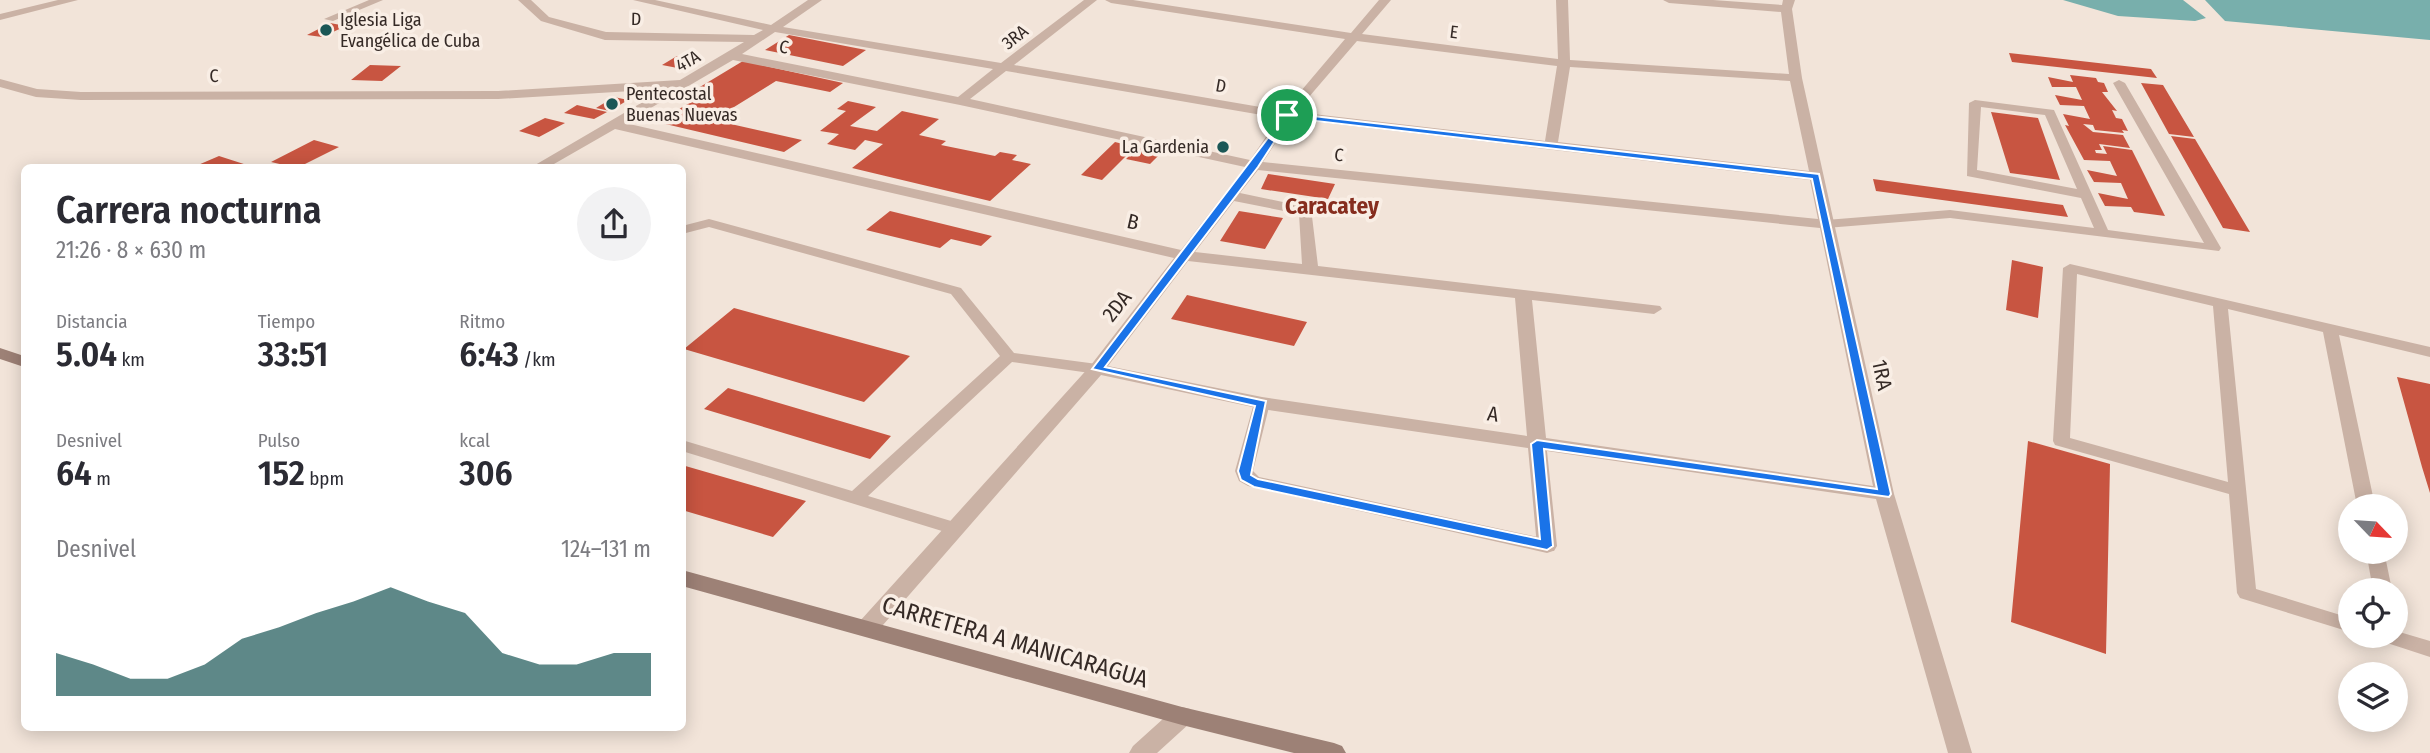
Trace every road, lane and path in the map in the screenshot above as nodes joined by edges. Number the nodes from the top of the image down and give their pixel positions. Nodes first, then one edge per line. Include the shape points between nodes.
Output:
1 (72, 0) edge
2 (378, 0) edge
3 (524, 0) edge
4 (639, 0) edge
5 (816, 0) edge
6 (1091, 0) edge
7 (1111, 0) edge
8 (1385, 0) edge
9 (1562, 0) edge
10 (1669, 0) edge
11 (670, 2) edge
12 (1788, 4) edge
13 (0, 17) edge
14 (329, 19) dead end
15 (775, 29) junction
16 (1354, 37) junction
17 (757, 39) junction
18 (731, 56) junction
19 (1564, 62) junction
20 (1005, 68) junction
21 (1796, 78) junction
22 (0, 83) edge
23 (2119, 83) dead end
24 (682, 84) junction
25 (618, 88) junction
26 (960, 101) junction
27 (641, 106) junction
28 (1287, 115) junction
29 (612, 124) junction
30 (1551, 145) junction
31 (544, 164) edge
32 (1254, 165) junction
33 (1816, 176) junction
34 (2086, 195) junction
35 (1231, 196) junction
36 (1826, 224) junction
37 (686, 229) edge
38 (2104, 234) junction
39 (1186, 256) junction
40 (1310, 270) junction
41 (1523, 294) junction
42 (2220, 303) junction
43 (1654, 309) dead end
44 (2330, 329) junction
45 (2430, 352) edge
46 (0, 353) edge
47 (1009, 357) junction
48 (21, 361) edge
49 (1097, 369) junction
50 (1262, 403) junction
51 (1537, 444) junction
52 (686, 445) edge
53 (2237, 490) junction
54 (1884, 494) junction
55 (2364, 494) edge
56 (855, 498) junction
57 (955, 529) junction
58 (1547, 546) joint
59 (686, 579) edge
60 (2338, 621) edge
61 (869, 627) junction
62 (2408, 642) edge
63 (2430, 649) edge
64 (1182, 716) junction
65 (1141, 753) edge
66 (1334, 753) edge
67 (1959, 753) edge

1 - 13 street
2 - 14 lane
3 - 17 street, D via 545,19 605,36
4 - 11 street, D
5 - 15 street, 4TA
6 - 20 street, 3RA
7 - 16 street, E
8 - 16 street, 2DA
9 - 19 street
10 - 12 street
11 - 15 street, D
12 - 21 street, 1RA
15 - 17 street, 4TA
15 - 20 street, D
16 - 19 street, E
16 - 28 street, 2DA
17 - 18 street, 4TA
18 - 24 street, 4TA
18 - 26 street, C
19 - 21 street, E
19 - 30 street
20 - 26 street, 3RA
20 - 28 street, D
21 - 33 street, 1RA
22 - 25 street, C via 36,93 81,96 498,95
23 - 38 lane via 2214,248
24 - 25 street, C
24 - 27 street, 4TA
25 - 27 street
26 - 32 street, C
27 - 29 street, 4TA
28 - 30 street, D
28 - 32 street, 2DA
29 - 31 street, 4TA
29 - 39 street, B
30 - 33 street, D
32 - 35 street, 2DA
32 - 36 street, C
33 - 36 street, 1RA
34 - 34 lane via 2050,112 1975,103 1971,173
34 - 38 lane
35 - 39 street, 2DA
35 - 40 street via 1306,211
36 - 38 lane via 1950,214
36 - 54 street, 1RA
37 - 47 lane via 709,223 956,291
39 - 40 street, B
39 - 49 street, 2DA
40 - 41 street, B
41 - 43 street, B
41 - 51 street
42 - 44 lane
42 - 53 lane
42 - 53 lane via 2070,268 2061,441
44 - 45 lane
44 - 55 lane
46 - 48 main road
47 - 49 lane
47 - 56 lane
49 - 50 street, A
49 - 57 street, 2DA
50 - 51 street, A
50 - 58 lane via 1244,471 1254,482
51 - 54 street, A
51 - 58 street
52 - 56 lane
53 - 60 lane via 2247,593
54 - 67 street, 1RA
56 - 57 lane
57 - 61 street, 2DA
59 - 61 main road, CARRETERA A MANICARAGUA
61 - 64 main road, CARRETERA A MANICARAGUA
62 - 63 lane
64 - 65 street
64 - 66 main road, CARRETERA A MANICARAGUA

